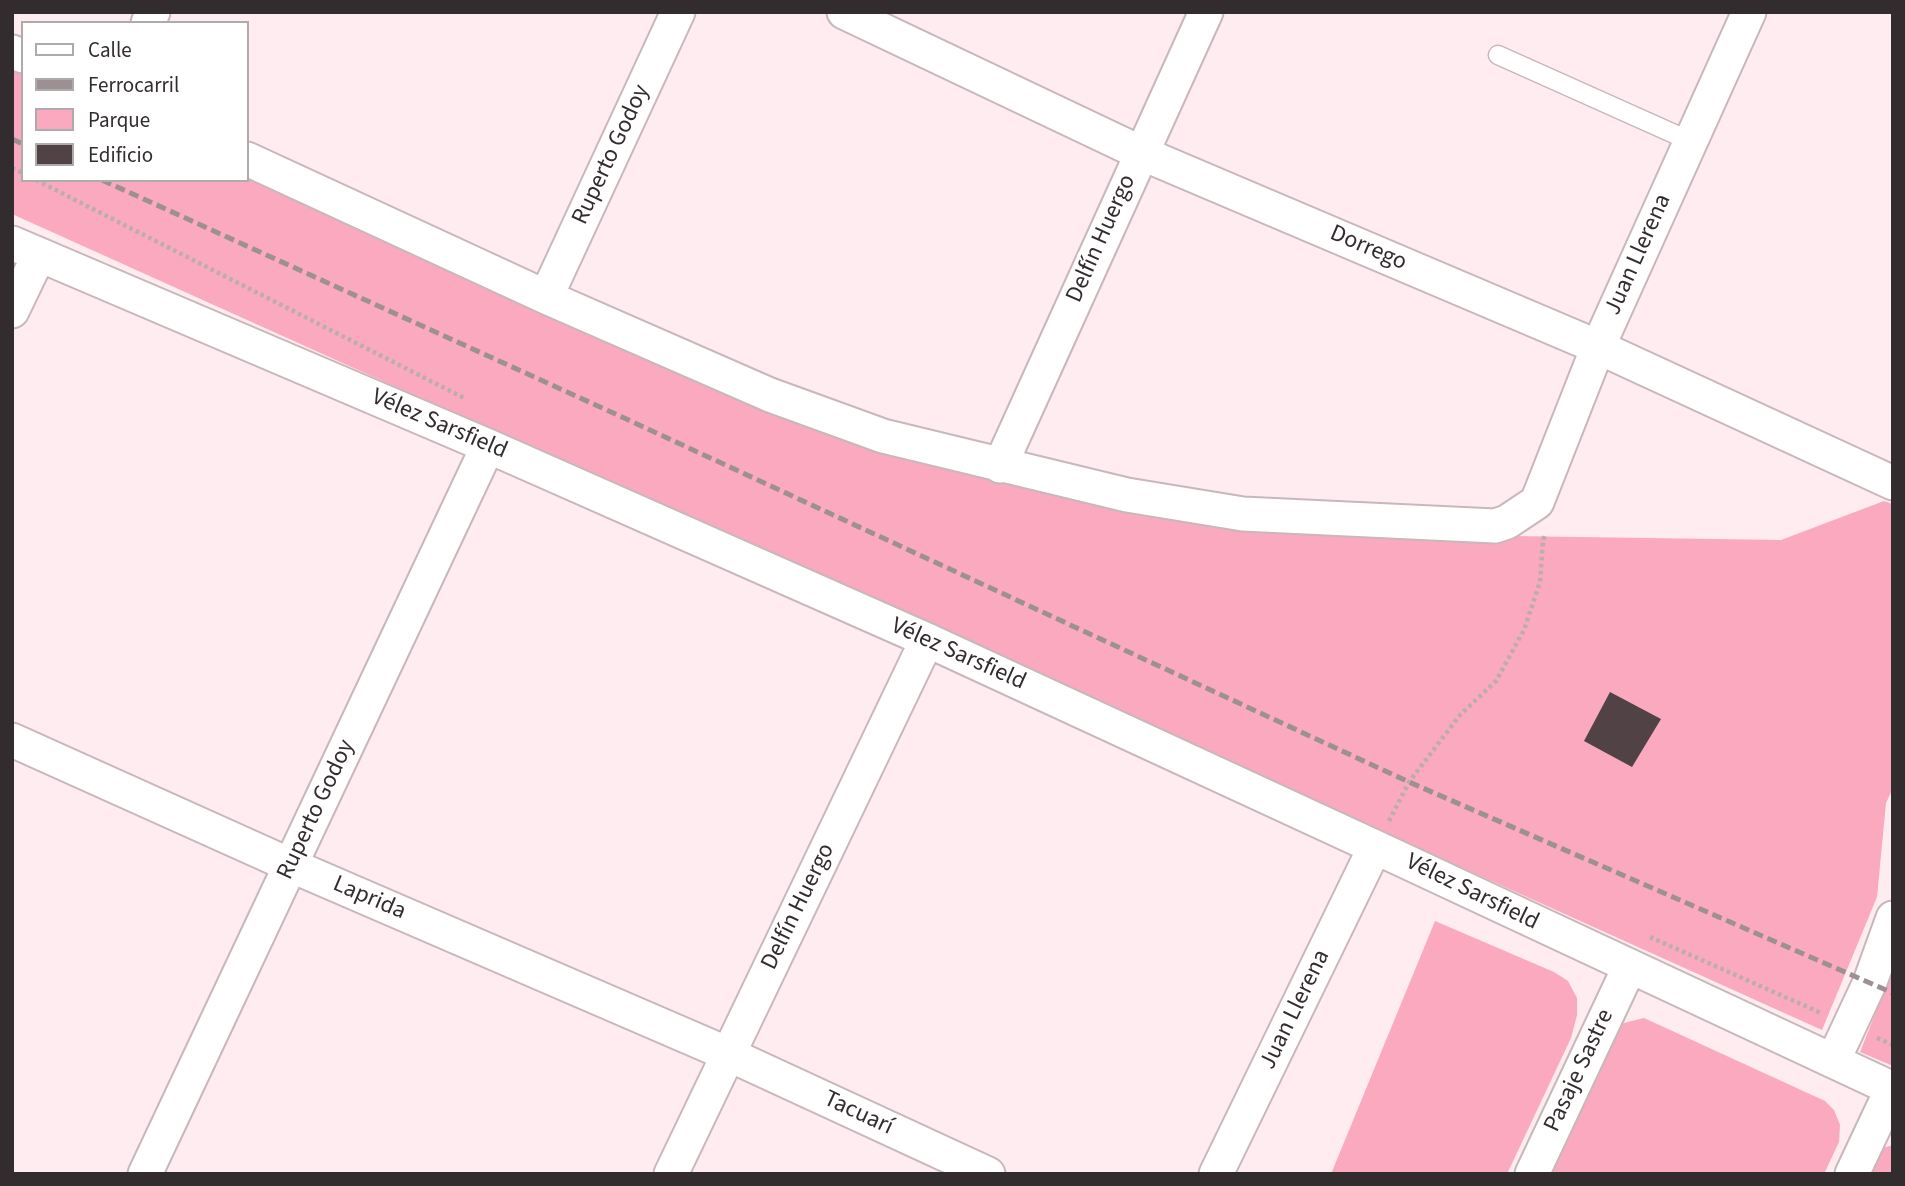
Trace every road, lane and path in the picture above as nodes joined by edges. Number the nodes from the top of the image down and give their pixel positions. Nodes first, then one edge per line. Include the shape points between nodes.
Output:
1 (678, 12) edge
2 (844, 12) edge
3 (1206, 12) edge
4 (1749, 12) edge
5 (1497, 55) dead end
6 (1690, 141) junction
7 (1141, 153) junction
8 (248, 159) edge
9 (26, 249) edge
10 (546, 298) junction
11 (12, 311) edge
12 (1598, 347) junction
13 (488, 446) junction
14 (1000, 466) junction
15 (1888, 477) edge
16 (1537, 502) junction
17 (927, 640) junction
18 (12, 740) edge
19 (1375, 846) junction
20 (290, 865) junction
21 (1893, 918) edge
22 (1629, 968) junction
23 (728, 1054) junction
24 (1833, 1061) junction
25 (1892, 1089) edge
26 (145, 1174) edge
27 (671, 1174) edge
28 (988, 1174) edge
29 (1216, 1174) edge
30 (1532, 1174) edge
31 (1852, 1174) edge

1 - 10 street, Ruperto Godoy
2 - 7 street, Dorrego
3 - 7 street, Delfín Huergo
4 - 6 street, Juan Llerena
5 - 6 lane
6 - 12 street, Juan Llerena
7 - 12 street, Dorrego
7 - 14 street, Delfín Huergo
8 - 10 street
9 - 11 street
9 - 13 street, Vélez Sarsfield
10 - 14 street via 770,395 883,436
12 - 15 street, Dorrego
12 - 16 street, Juan Llerena
13 - 17 street, Vélez Sarsfield
13 - 20 street, Ruperto Godoy
14 - 16 street via 1127,495 1243,514 1496,526
16 - 19 path via 1556,506 1543,541 1540,582 1524,630 1496,681 1460,715 1409,782
17 - 19 street, Vélez Sarsfield
17 - 23 street, Delfín Huergo
18 - 20 street, Laprida
19 - 22 street, Vélez Sarsfield
19 - 29 street, Juan Llerena
20 - 23 street, Laprida
20 - 26 street, Ruperto Godoy
21 - 24 street via 1870,982
22 - 24 street, Vélez Sarsfield
22 - 30 street, Pasaje Sastre
23 - 27 street, Delfín Huergo
23 - 28 street, Tacuarí
24 - 25 street, Vélez Sarsfield
25 - 31 street

